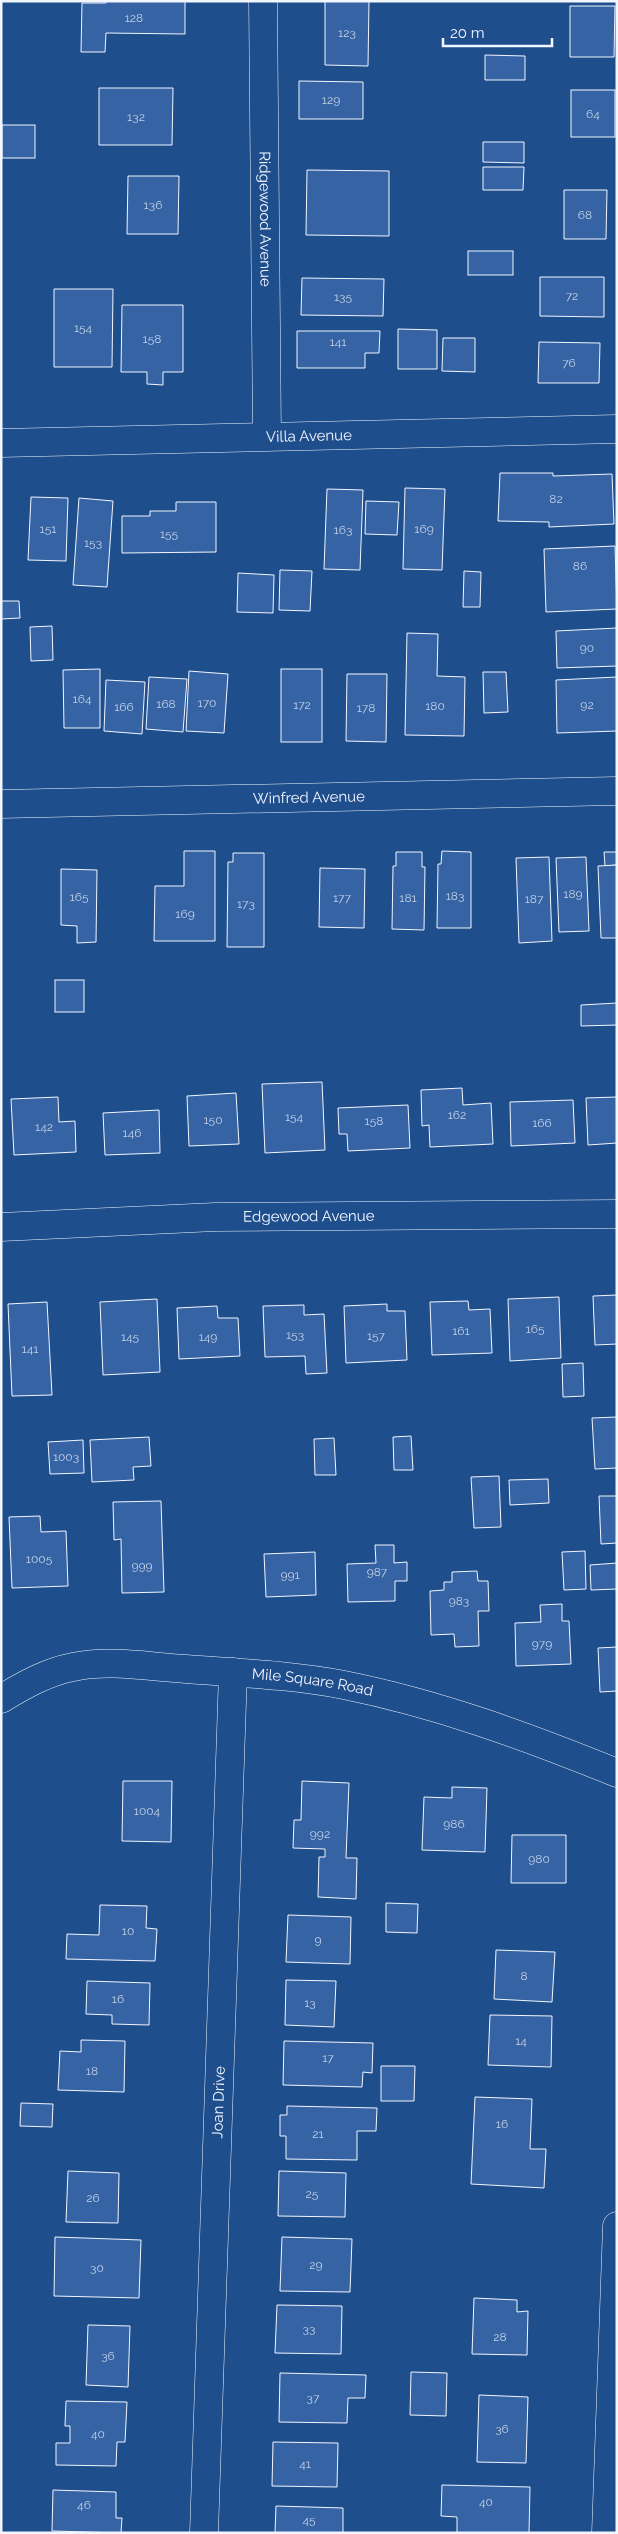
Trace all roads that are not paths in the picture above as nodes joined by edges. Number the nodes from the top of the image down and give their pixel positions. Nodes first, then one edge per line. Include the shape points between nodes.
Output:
1 (263, 1) edge
2 (617, 429) edge
3 (268, 436) junction
4 (1, 443) edge
5 (617, 791) edge
6 (1, 804) edge
7 (617, 1214) edge
8 (1, 1227) edge
9 (233, 1672) junction
10 (1, 1699) edge
11 (617, 1773) edge
12 (617, 2226) edge
13 (204, 2533) edge
14 (606, 2533) edge

1 - 3 street, Ridgewood Avenue
2 - 3 street, Villa Avenue
3 - 4 street, Villa Avenue
5 - 6 street, Winfred Avenue
7 - 8 street, Edgewood Avenue via 215,1217
9 - 10 street, Mile Square Road via 87,1665 55,1671
9 - 11 street, Mile Square Road via 334,1684 413,1701 493,1725
9 - 13 street, Joan Drive
12 - 14 street

